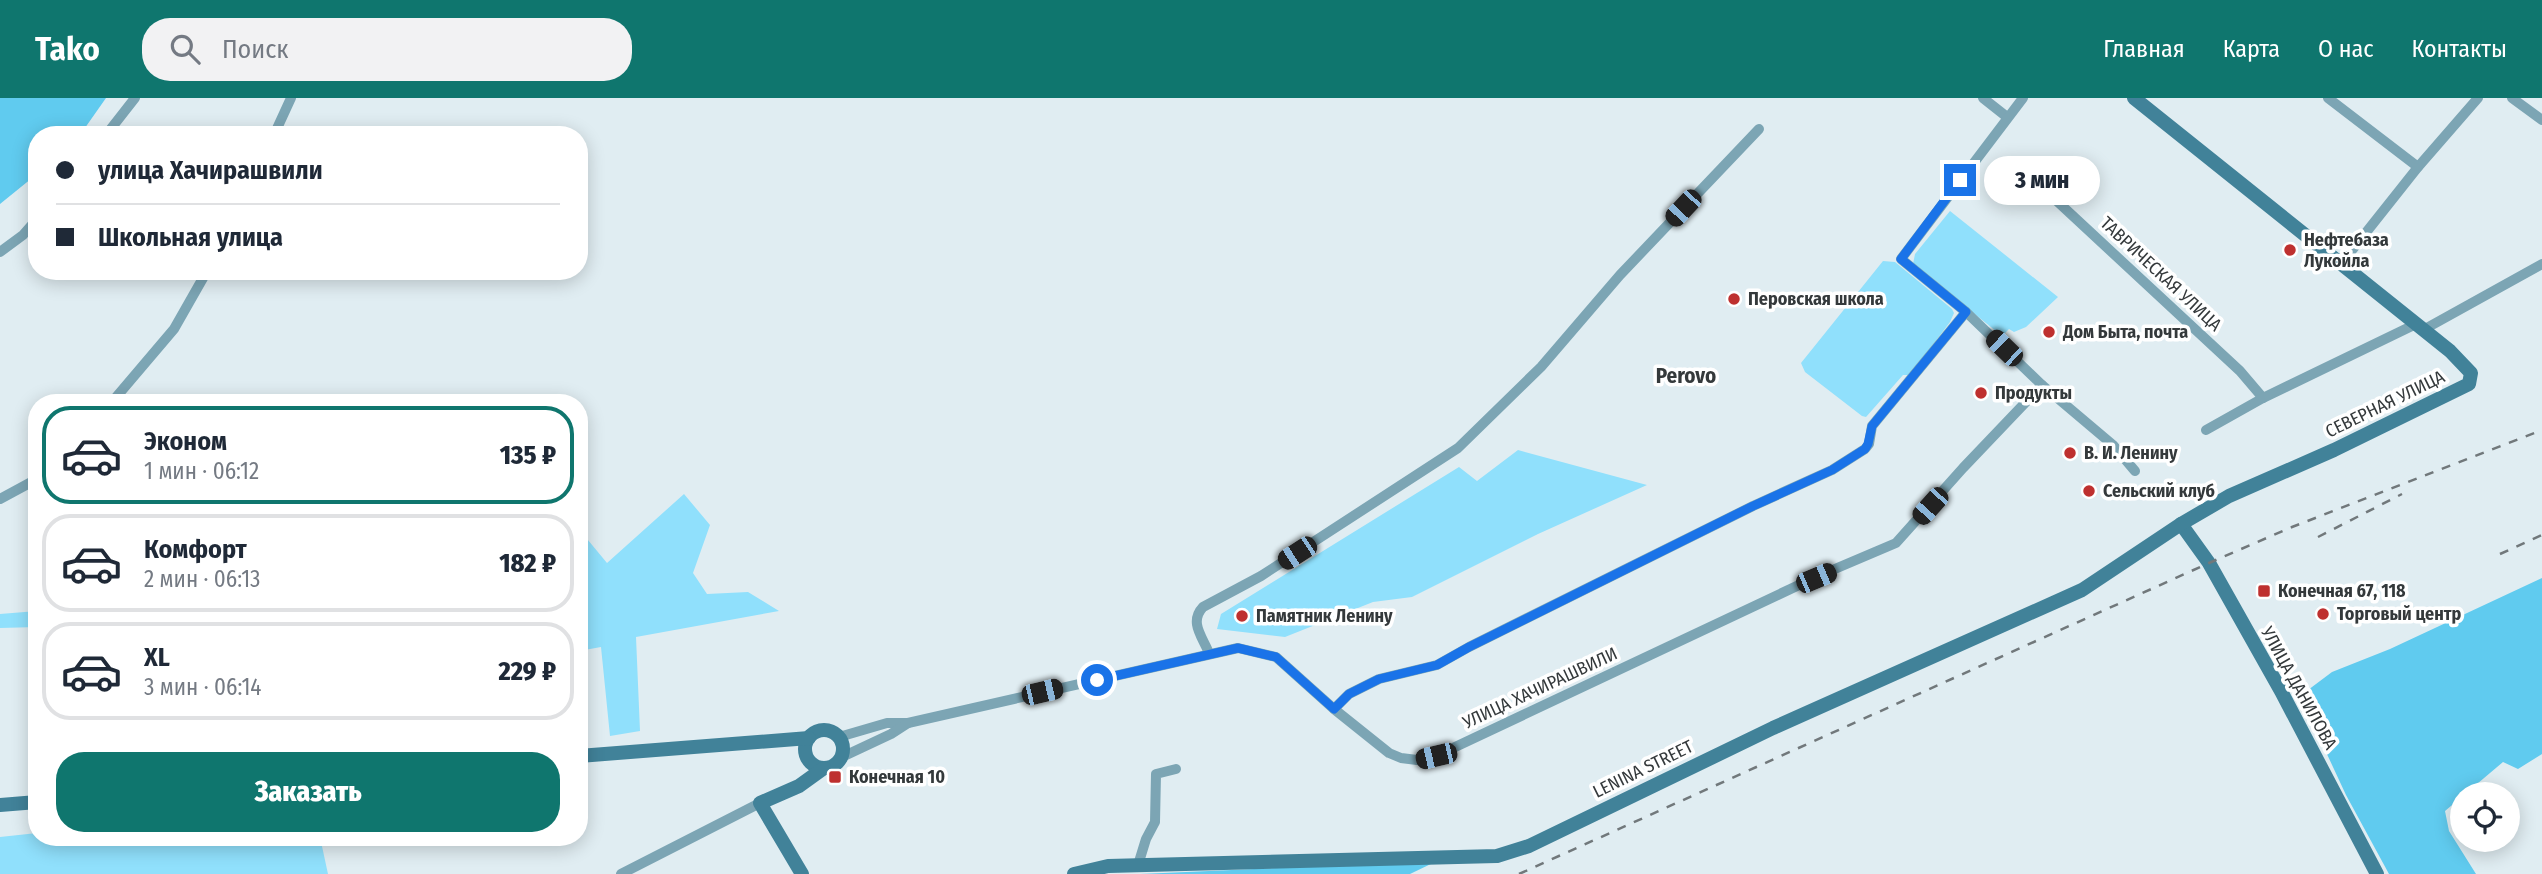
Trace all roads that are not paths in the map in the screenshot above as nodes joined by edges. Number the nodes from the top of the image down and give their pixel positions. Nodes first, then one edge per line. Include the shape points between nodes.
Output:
1 (135, 98) edge
2 (291, 98) edge
3 (1983, 98) edge
4 (2023, 98) edge
5 (2134, 98) edge
6 (2328, 98) edge
7 (2478, 98) edge
8 (2512, 98) edge
9 (2007, 117) junction
10 (2542, 120) edge
11 (113, 126) edge
12 (278, 126) edge
13 (1759, 129) dead end
14 (2418, 167) junction
15 (2032, 178) dead end
16 (28, 229) edge
17 (0, 252) edge
18 (2340, 264) junction
19 (2542, 264) edge
20 (202, 280) edge
21 (1966, 312) junction
22 (2419, 327) junction
23 (2042, 385) junction
24 (119, 394) edge
25 (2263, 398) junction
26 (2206, 430) dead end
27 (2135, 471) dead end
28 (28, 484) edge
29 (0, 499) edge
30 (2181, 524) junction
31 (1209, 653) junction
32 (1334, 709) junction
33 (908, 723) junction
34 (839, 737) junction
35 (807, 748) junction
36 (588, 755) edge
37 (842, 757) junction
38 (824, 768) junction
39 (1176, 769) dead end
40 (791, 789) junction
41 (28, 803) edge
42 (761, 803) junction
43 (0, 805) edge
44 (1138, 865) junction
45 (621, 874) edge
46 (802, 874) edge
47 (1074, 874) edge
48 (2377, 874) edge

1 - 11 street
2 - 12 street
3 - 9 street
4 - 9 street
5 - 18 street, СЕВЕРНАЯ УЛИЦА
6 - 14 street
7 - 14 street
8 - 10 street
9 - 21 street via 1901,259
13 - 31 street via 1620,275 1541,367 1458,449 1261,576 1203,607 1195,623
14 - 18 street
15 - 25 street, ТАВРИЧЕСКАЯ УЛИЦА via 2240,371
16 - 17 street
18 - 22 street, СЕВЕРНАЯ УЛИЦА
19 - 22 street
20 - 24 street via 174,329
21 - 23 street
21 - 32 street via 1872,426 1865,449 1832,470 1437,665 1379,679 1349,694
22 - 25 street
22 - 30 street, СЕВЕРНАЯ УЛИЦА via 2468,367 2469,384 2230,496
23 - 27 street via 2113,445
23 - 32 street, УЛИЦА ХАЧИРАШВИЛИ via 1896,543 1436,756 1401,758
25 - 26 street
28 - 29 street
30 - 44 street, LENINA STREET via 2082,590 1773,728 1529,846 1497,856
30 - 48 street, УЛИЦА ДАНИЛОВА via 2281,691
31 - 32 street, УЛИЦА ХАЧИРАШВИЛИ via 1238,648 1276,657
31 - 33 street, УЛИЦА ХАЧИРАШВИЛИ
33 - 34 street, УЛИЦА ХАЧИРАШВИЛИ via 887,723
33 - 37 street
34 - 35 street via 822,730
34 - 37 street
35 - 36 street via 785,741
35 - 38 street via 816,766
35 - 40 street
37 - 38 street via 834,766
38 - 40 street
39 - 44 street via 1156,774 1155,822
40 - 42 street
41 - 43 street
42 - 45 street
42 - 46 street
44 - 47 street, LENINA STREET

